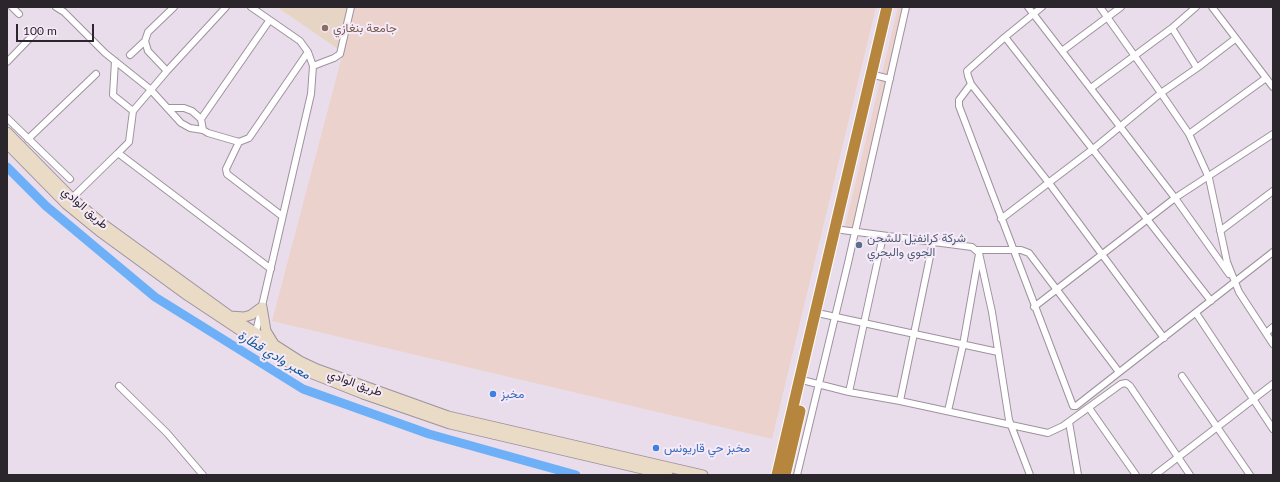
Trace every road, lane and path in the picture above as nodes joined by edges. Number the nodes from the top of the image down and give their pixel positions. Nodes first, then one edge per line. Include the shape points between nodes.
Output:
1 (12, 7) edge
2 (56, 7) edge
3 (174, 7) edge
4 (226, 7) edge
5 (251, 7) edge
6 (351, 7) edge
7 (887, 7) edge
8 (895, 7) edge
9 (906, 7) edge
10 (1028, 7) edge
11 (1042, 7) edge
12 (1100, 7) edge
13 (1121, 7) edge
14 (1196, 7) edge
15 (1212, 7) edge
16 (1034, 13) junction
17 (19, 14) dead end
18 (1107, 17) junction
19 (270, 21) junction
20 (1172, 28) junction
21 (37, 31) dead end
22 (1005, 37) junction
23 (1235, 39) junction
24 (145, 41) junction
25 (1062, 51) junction
26 (308, 52) junction
27 (130, 55) dead end
28 (1133, 55) junction
29 (115, 61) junction
30 (7, 62) edge
31 (313, 66) junction
32 (1197, 68) junction
33 (167, 71) junction
34 (96, 74) dead end
35 (878, 76) junction
36 (1266, 78) junction
37 (890, 79) junction
38 (971, 84) junction
39 (1273, 87) edge
40 (1091, 88) junction
41 (150, 90) junction
42 (1161, 93) junction
43 (169, 108) junction
44 (133, 111) junction
45 (7, 118) edge
46 (201, 119) junction
47 (1121, 127) junction
48 (204, 130) junction
49 (7, 132) edge
50 (1188, 134) junction
51 (1273, 134) edge
52 (28, 139) junction
53 (239, 142) junction
54 (7, 144) edge
55 (18, 149) junction
56 (1093, 149) junction
57 (118, 153) junction
58 (1209, 178) junction
59 (70, 179) dead end
60 (1049, 182) junction
61 (1273, 191) edge
62 (72, 198) junction
63 (1175, 198) junction
64 (282, 216) junction
65 (1001, 219) junction
66 (1148, 219) junction
67 (842, 230) junction
68 (1220, 231) junction
69 (854, 232) junction
70 (883, 236) junction
71 (933, 242) junction
72 (1013, 250) junction
73 (978, 251) junction
74 (1101, 254) junction
75 (1271, 254) edge
76 (1273, 262) edge
77 (270, 269) junction
78 (1235, 282) junction
79 (1056, 290) junction
80 (1211, 301) junction
81 (262, 307) junction
82 (1034, 307) junction
83 (1196, 313) junction
84 (822, 314) junction
85 (230, 316) junction
86 (836, 316) junction
87 (865, 324) junction
88 (1273, 328) edge
89 (1266, 333) junction
90 (915, 335) junction
91 (255, 338) junction
92 (1164, 338) junction
93 (1273, 344) edge
94 (963, 345) junction
95 (280, 349) junction
96 (998, 352) junction
97 (1119, 372) junction
98 (1182, 376) dead end
99 (806, 381) junction
100 (819, 384) junction
101 (1273, 384) edge
102 (119, 386) dead end
103 (849, 392) junction
104 (1253, 400) junction
105 (900, 401) junction
106 (1089, 408) junction
107 (948, 412) junction
108 (1069, 422) junction
109 (464, 424) junction
110 (1011, 426) junction
111 (1217, 427) junction
112 (1273, 430) edge
113 (601, 455) junction
114 (1178, 458) junction
115 (785, 474) edge
116 (202, 475) edge
117 (668, 475) edge
118 (704, 475) edge
119 (1030, 475) edge
120 (1078, 475) edge
121 (1136, 475) edge
122 (1155, 475) edge
123 (1190, 475) edge
124 (1250, 475) edge

1 - 17 street
2 - 29 street
3 - 24 street via 148,32
4 - 33 street
5 - 19 street
6 - 31 street via 340,54
7 - 115 highway
8 - 35 highway
9 - 37 street
10 - 16 street
11 - 16 street
12 - 18 street
13 - 18 street
14 - 20 street
15 - 23 street
16 - 22 street
16 - 25 street
18 - 25 street
18 - 28 street
19 - 26 street via 300,41
19 - 46 street
20 - 28 street
20 - 32 street
21 - 30 street
22 - 38 street via 967,71
22 - 56 street
23 - 32 street
23 - 36 street
24 - 27 street
24 - 33 street via 148,51
25 - 40 street
26 - 31 street
26 - 53 street via 249,138
28 - 40 street
28 - 42 street
29 - 41 street
29 - 44 street via 113,95
31 - 64 street via 311,94
32 - 42 street
33 - 41 street
34 - 52 street
35 - 37 street
35 - 67 highway
36 - 39 street
36 - 50 street
37 - 69 street
38 - 60 street
38 - 65 street via 959,100 959,106
40 - 47 street
41 - 43 street
41 - 44 street
42 - 47 street
42 - 50 street
43 - 46 street via 184,108
43 - 48 street via 181,123 190,128
44 - 57 street via 129,142
45 - 52 street
46 - 48 street
47 - 56 street
47 - 63 street
48 - 53 street
49 - 55 main road, طريق الوادي
50 - 58 street
51 - 58 street
52 - 59 street
53 - 64 street via 226,169 227,174
54 - 55 main road, طريق الوادي
55 - 62 main road, طريق الوادي
55 - 91 main road, طريق الوادي via 81,217 188,296
56 - 60 street
56 - 66 street
57 - 62 street
57 - 77 street
58 - 63 street
58 - 68 street
60 - 65 street
60 - 74 street
61 - 68 street
62 - 85 main road, طريق الوادي via 103,224
63 - 66 street
63 - 78 street
64 - 77 street
65 - 72 street
66 - 74 street
66 - 80 street
67 - 69 street
67 - 84 highway
68 - 78 street via 1227,262
69 - 70 street
69 - 86 street
70 - 71 street
70 - 87 street
71 - 73 street
71 - 90 street
72 - 73 street
72 - 79 street via 1029,253
72 - 82 street
73 - 94 street
73 - 96 street
74 - 79 street
74 - 92 street
75 - 76 street
75 - 78 street
77 - 81 street
78 - 80 street
78 - 89 street via 1241,297
79 - 82 street
79 - 97 street
80 - 83 street
81 - 85 main road via 244,317
81 - 91 street
81 - 95 main road via 266,331
82 - 97 street via 1073,406
83 - 92 street
83 - 104 street
84 - 86 street
84 - 99 highway
85 - 91 main road, طريق الوادي
86 - 87 street
86 - 100 street
87 - 90 street
87 - 103 street
88 - 89 street
89 - 93 street
90 - 94 street
90 - 105 street
91 - 95 main road, طريق الوادي
91 - 109 main road, طريق الوادي via 296,367 316,377 436,420
92 - 97 street
94 - 96 street
94 - 107 street
95 - 109 main road, طريق الوادي via 317,369
96 - 110 street
98 - 111 street
99 - 100 street
99 - 115 highway
100 - 103 street
100 - 115 street
101 - 104 street
102 - 116 street via 167,433
103 - 105 street
104 - 111 street
104 - 112 street
105 - 107 street
106 - 108 street
106 - 114 street via 1126,383
106 - 121 street
107 - 110 street
108 - 110 street via 1053,433
108 - 120 street
109 - 113 main road, طريق الوادي
110 - 119 street
111 - 114 street
111 - 124 street
113 - 117 main road, طريق الوادي
113 - 118 main road, طريق الوادي
114 - 122 street
114 - 123 street

